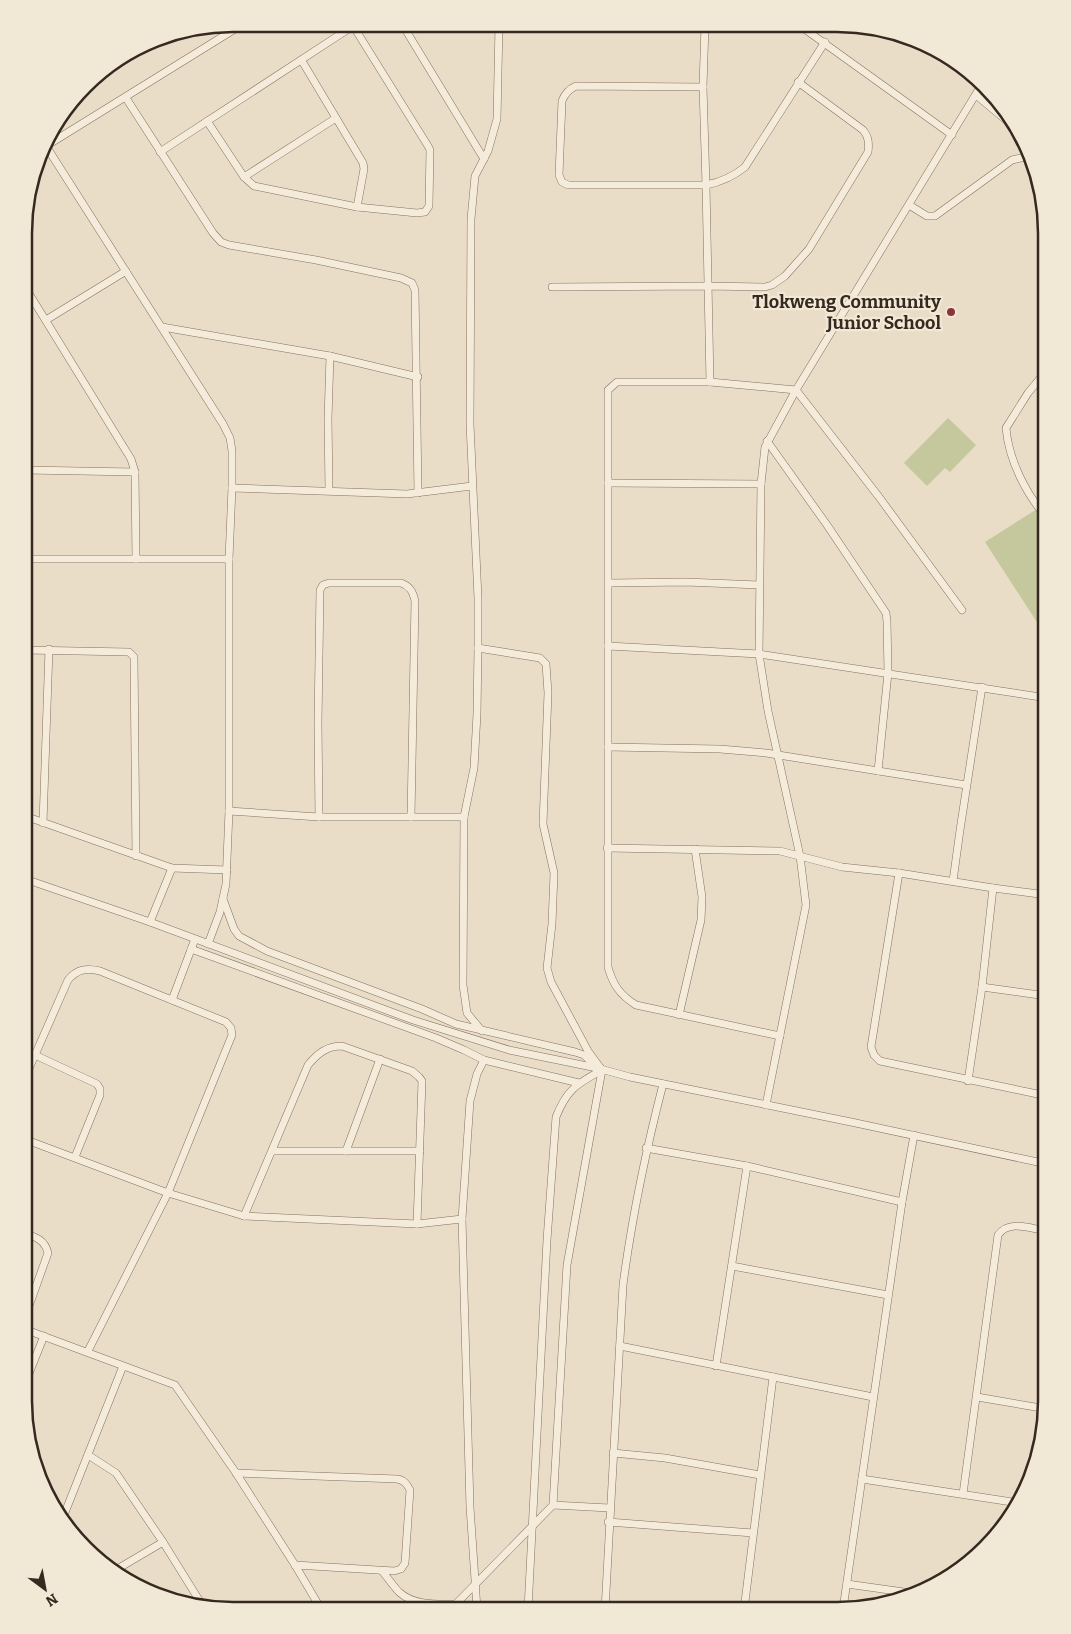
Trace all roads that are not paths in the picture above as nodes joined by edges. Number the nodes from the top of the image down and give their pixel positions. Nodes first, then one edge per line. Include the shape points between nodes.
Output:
1 (230, 32) edge
2 (342, 32) edge
3 (356, 32) edge
4 (407, 32) edge
5 (499, 32) edge
6 (705, 32) edge
7 (810, 32) edge
8 (825, 42) junction
9 (302, 60) junction
10 (798, 82) junction
11 (702, 87) junction
12 (979, 90) edge
13 (976, 95) junction
14 (126, 98) junction
15 (1000, 115) edge
16 (336, 118) junction
17 (207, 121) junction
18 (952, 134) junction
19 (55, 140) edge
20 (50, 152) edge
21 (160, 152) junction
22 (1024, 158) edge
23 (484, 159) junction
24 (244, 176) junction
25 (706, 185) junction
26 (909, 205) junction
27 (357, 207) junction
28 (126, 271) junction
29 (708, 286) junction
30 (552, 287) dead end
31 (32, 297) edge
32 (46, 320) junction
33 (162, 327) junction
34 (330, 356) junction
35 (418, 376) junction
36 (1038, 381) edge
37 (710, 382) junction
38 (796, 390) junction
39 (767, 441) junction
40 (32, 469) edge
41 (135, 472) junction
42 (608, 483) junction
43 (761, 484) junction
44 (472, 486) junction
45 (232, 488) junction
46 (329, 490) junction
47 (418, 493) junction
48 (1038, 504) edge
49 (32, 559) edge
50 (136, 559) junction
51 (229, 559) junction
52 (609, 583) junction
53 (760, 585) junction
54 (962, 610) dead end
55 (608, 646) junction
56 (478, 648) junction
57 (49, 649) junction
58 (32, 650) edge
59 (759, 654) junction
60 (888, 673) junction
61 (982, 687) junction
62 (1038, 696) edge
63 (608, 746) junction
64 (777, 755) junction
65 (878, 771) junction
66 (966, 785) junction
67 (229, 811) junction
68 (319, 817) junction
69 (411, 817) junction
70 (464, 817) junction
71 (32, 819) edge
72 (44, 823) junction
73 (607, 848) junction
74 (695, 850) junction
75 (136, 856) junction
76 (800, 856) junction
77 (172, 868) junction
78 (227, 870) junction
79 (899, 873) junction
80 (953, 881) junction
81 (32, 882) edge
82 (993, 888) junction
83 (1038, 894) edge
84 (223, 899) junction
85 (150, 922) junction
86 (195, 939) junction
87 (208, 944) junction
88 (191, 949) junction
89 (982, 987) junction
90 (1038, 995) edge
91 (172, 1000) junction
92 (679, 1015) junction
93 (482, 1031) junction
94 (780, 1036) junction
95 (35, 1055) junction
96 (32, 1058) edge
97 (380, 1059) junction
98 (484, 1060) junction
99 (600, 1069) junction
100 (968, 1081) junction
101 (579, 1083) junction
102 (663, 1084) junction
103 (1038, 1094) edge
104 (766, 1105) junction
105 (914, 1135) junction
106 (32, 1142) edge
107 (646, 1148) junction
108 (272, 1151) junction
109 (346, 1151) junction
110 (420, 1151) junction
111 (74, 1157) junction
112 (1038, 1162) edge
113 (747, 1166) junction
114 (168, 1193) junction
115 (902, 1202) junction
116 (244, 1216) junction
117 (462, 1219) junction
118 (417, 1224) junction
119 (1038, 1230) edge
120 (32, 1236) edge
121 (732, 1266) junction
122 (888, 1295) junction
123 (32, 1298) edge
124 (32, 1332) edge
125 (44, 1336) junction
126 (620, 1346) junction
127 (88, 1351) junction
128 (32, 1366) edge
129 (124, 1366) junction
130 (716, 1366) junction
131 (774, 1377) junction
132 (873, 1397) junction
133 (977, 1398) junction
134 (1038, 1408) edge
135 (613, 1453) junction
136 (88, 1455) junction
137 (236, 1473) junction
138 (760, 1475) junction
139 (862, 1479) junction
140 (963, 1494) junction
141 (1011, 1502) edge
142 (553, 1505) junction
143 (609, 1508) junction
144 (66, 1511) edge
145 (608, 1522) junction
146 (533, 1524) junction
147 (753, 1533) junction
148 (163, 1542) junction
149 (295, 1565) junction
150 (121, 1568) edge
151 (382, 1571) junction
152 (847, 1584) junction
153 (476, 1585) junction
154 (900, 1592) edge
155 (198, 1599) edge
156 (844, 1601) edge
157 (317, 1602) edge
158 (417, 1602) edge
159 (458, 1602) edge
160 (477, 1602) edge
161 (528, 1602) edge
162 (605, 1602) edge
163 (745, 1602) edge

1 - 14 street
2 - 9 street
3 - 27 street via 430,150 428,206 425,212
4 - 23 street
5 - 23 street via 497,119
6 - 11 street
7 - 8 street
8 - 10 street
8 - 18 street
9 - 16 street
9 - 17 street
10 - 25 street via 745,166 733,176
10 - 29 street via 863,130 868,140 868,152 809,249 778,282 765,287
11 - 25 street
11 - 25 street via 571,88 562,101 558,175 568,185
12 - 13 street
13 - 15 street
13 - 18 street
14 - 19 street
14 - 21 street
16 - 24 street
16 - 27 street via 363,163
17 - 21 street
17 - 24 street
18 - 26 street
20 - 28 street
21 - 35 street via 213,233 225,244 316,260 412,283 415,290
22 - 26 street via 1012,160 935,216 927,216
23 - 44 street via 475,176 470,219
24 - 27 street via 254,186
25 - 29 street
26 - 38 street
28 - 32 street
28 - 33 street
29 - 30 street
29 - 37 street
31 - 32 street
32 - 41 street via 131,459
33 - 34 street
33 - 45 street via 227,431 232,451
34 - 35 street
34 - 46 street
35 - 47 street
36 - 48 street via 1006,428 1011,455 1021,479
37 - 38 street
37 - 42 street via 617,382 610,387
38 - 39 street
38 - 54 street
39 - 43 street
39 - 60 street via 883,607 887,621
40 - 41 street
41 - 50 street
42 - 43 street
42 - 52 street
43 - 53 street
44 - 47 street
44 - 56 street
45 - 46 street
45 - 51 street
46 - 47 street
49 - 50 street
50 - 51 street
51 - 67 street
52 - 53 street
52 - 55 street
53 - 59 street
55 - 59 street
55 - 63 street
56 - 70 street via 474,768
56 - 99 street via 540,658 546,664 548,693 543,824 554,873 547,973
57 - 58 street
57 - 72 street
57 - 75 street via 129,652 134,657
59 - 60 street
59 - 64 street
60 - 61 street
60 - 65 street
61 - 62 street
61 - 66 street
63 - 64 street via 720,748
63 - 73 street
64 - 65 street
64 - 76 street
65 - 66 street
66 - 80 street
67 - 68 street
67 - 78 street
68 - 69 street
68 - 69 street via 320,590 329,583 401,583 414,594
69 - 70 street
70 - 93 street via 463,985 467,1013
71 - 72 street
72 - 75 street
73 - 74 street
73 - 92 street via 608,967 612,979 619,992 636,1005
74 - 76 street via 780,851
74 - 92 street via 702,897 701,920
75 - 77 street
76 - 79 street via 842,867
76 - 94 street via 806,905
77 - 78 street
77 - 85 street
78 - 84 street
79 - 80 street
79 - 100 street via 872,1051 880,1061
80 - 82 street
81 - 85 street
82 - 83 street
82 - 89 street
84 - 87 street
84 - 93 street via 234,929 245,940 456,1024
85 - 86 street
86 - 87 street
86 - 88 street
87 - 99 street via 453,1033 509,1050
88 - 91 street
88 - 98 street via 436,1038
89 - 90 street
89 - 100 street
91 - 95 street via 100,971 82,970 68,980
91 - 114 street via 226,1022 232,1034
92 - 94 street
93 - 99 street via 575,1052
94 - 104 street
95 - 96 street
95 - 111 street via 99,1086 100,1095
97 - 108 street via 342,1046 332,1046 314,1057
97 - 109 street
97 - 110 street via 412,1071 422,1081
98 - 101 street
98 - 117 street via 470,1101
99 - 101 street
99 - 102 street
99 - 142 street via 567,1265
100 - 103 street
101 - 146 street via 562,1102 556,1117
102 - 104 street
102 - 107 street
104 - 105 street
105 - 112 street
105 - 115 street
106 - 111 street
107 - 113 street
107 - 126 street via 624,1276
108 - 109 street
108 - 116 street
109 - 110 street
110 - 118 street
111 - 114 street
113 - 115 street
113 - 121 street
114 - 116 street
114 - 127 street
115 - 122 street
116 - 118 street
117 - 118 street
117 - 153 street via 470,1508
119 - 133 street via 1011,1226 998,1235
120 - 123 street via 42,1241 48,1253
121 - 122 street
121 - 130 street
122 - 132 street
124 - 125 street
125 - 127 street
125 - 128 street
126 - 130 street
126 - 135 street
127 - 129 street
129 - 136 street
129 - 137 street via 175,1385
130 - 131 street
131 - 132 street
131 - 138 street
132 - 139 street
133 - 134 street
133 - 140 street
135 - 138 street via 665,1458
135 - 143 street
136 - 144 street
136 - 148 street via 115,1472
137 - 149 street
137 - 151 street via 402,1480 410,1490 405,1563 398,1571
138 - 147 street
139 - 140 street
139 - 152 street
140 - 141 street
142 - 143 street
142 - 146 street
143 - 145 street
145 - 147 street
145 - 162 street
146 - 153 street
146 - 161 street
147 - 163 street
148 - 150 street
148 - 155 street
149 - 151 street
149 - 157 street
151 - 158 street via 398,1591
152 - 154 street
152 - 156 street
153 - 159 street
153 - 160 street

